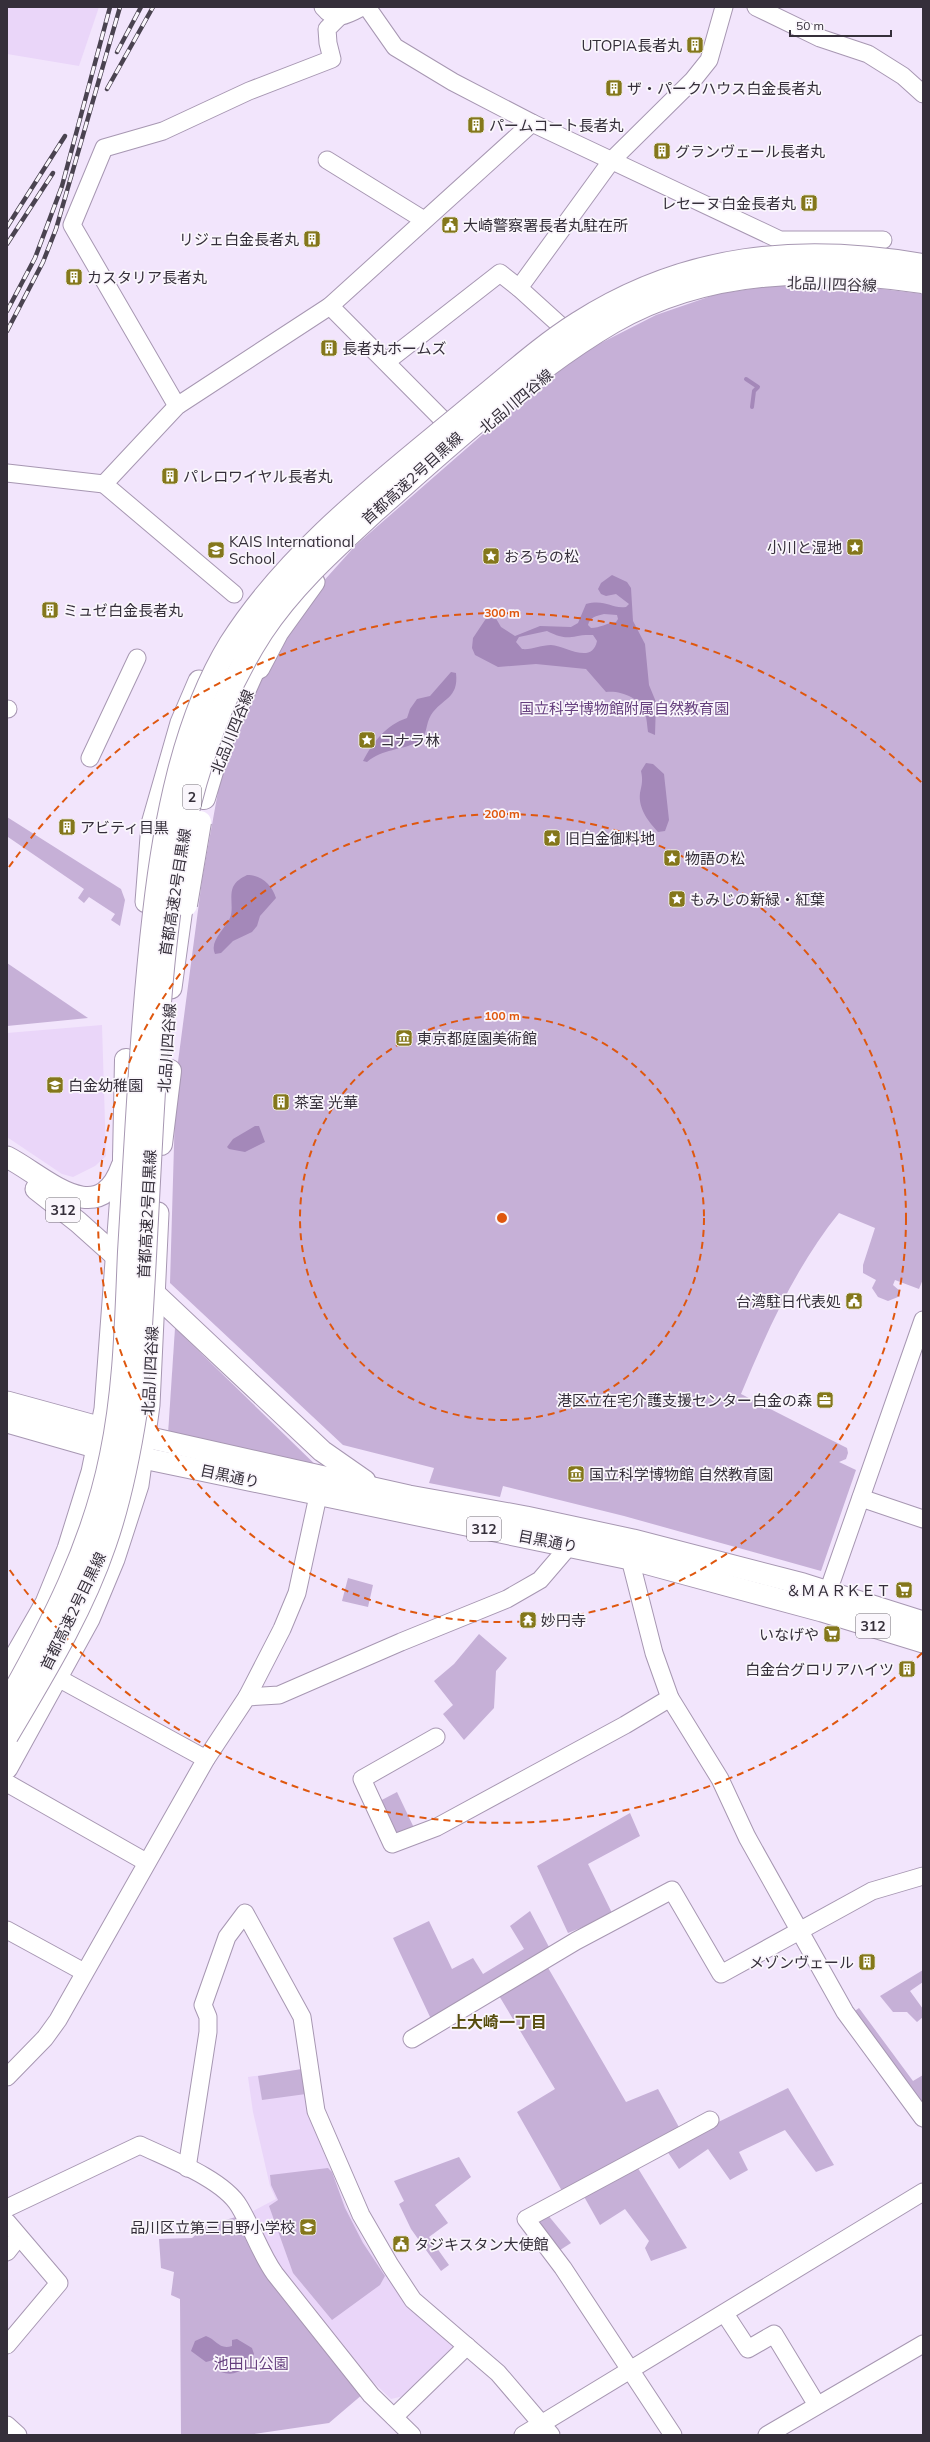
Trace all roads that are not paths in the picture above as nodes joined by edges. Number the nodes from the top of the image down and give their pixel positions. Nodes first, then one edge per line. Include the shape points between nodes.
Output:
1 (323, 7) edge
2 (363, 7) edge
3 (367, 7) edge
4 (724, 7) edge
5 (756, 7) edge
6 (338, 18) junction
7 (923, 94) edge
8 (532, 123) junction
9 (327, 160) dead end
10 (612, 160) junction
11 (424, 220) junction
12 (883, 240) dead end
13 (923, 257) edge
14 (923, 265) edge
15 (923, 282) edge
16 (519, 288) junction
17 (923, 291) edge
18 (330, 306) junction
19 (562, 327) junction
20 (386, 362) junction
21 (177, 406) junction
22 (446, 423) junction
23 (7, 473) edge
24 (104, 484) junction
25 (234, 594) dead end
26 (273, 601) junction
27 (137, 658) dead end
28 (90, 758) dead end
29 (161, 1144) junction
30 (7, 1157) edge
31 (124, 1159) junction
32 (7, 1168) edge
33 (116, 1256) junction
34 (154, 1293) junction
35 (923, 1320) edge
36 (7, 1402) edge
37 (7, 1422) edge
38 (146, 1437) junction
39 (100, 1438) junction
40 (143, 1458) junction
41 (318, 1496) junction
42 (409, 1496) junction
43 (862, 1498) junction
44 (923, 1519) edge
45 (570, 1546) junction
46 (630, 1559) junction
47 (825, 1601) junction
48 (923, 1622) edge
49 (923, 1642) edge
50 (13, 1646) edge
51 (7, 1671) edge
52 (58, 1678) junction
53 (247, 1697) junction
54 (670, 1698) junction
55 (7, 1704) edge
56 (7, 1736) edge
57 (436, 1737) dead end
58 (206, 1759) junction
59 (7, 1768) edge
60 (7, 1783) edge
61 (146, 1862) junction
62 (923, 1876) edge
63 (7, 1930) edge
64 (801, 1930) junction
65 (84, 1972) junction
66 (412, 2039) dead end
67 (7, 2077) edge
68 (921, 2111) edge
69 (710, 2120) dead end
70 (187, 2168) junction
71 (923, 2192) edge
72 (7, 2208) edge
73 (7, 2222) edge
74 (18, 2238) junction
75 (7, 2252) edge
76 (724, 2314) junction
77 (923, 2344) edge
78 (7, 2345) edge
79 (467, 2346) junction
80 (629, 2369) junction
81 (817, 2405) junction
82 (394, 2417) junction
83 (7, 2425) edge
84 (546, 2429) edge
85 (18, 2435) edge
86 (412, 2435) edge
87 (523, 2435) edge
88 (673, 2435) edge
89 (767, 2435) edge

1 - 6 street
2 - 6 street
3 - 8 street via 395,47 453,82
4 - 10 street via 709,60 693,80
5 - 7 street via 820,38 868,54 903,76
6 - 21 street via 327,29 332,59 249,91 163,131 104,148 72,225
8 - 10 street
8 - 11 street
9 - 11 street
10 - 12 street via 780,240
10 - 16 street
11 - 18 street
13 - 19 main road, 北品川四谷線 via 873,249 789,247 682,268 601,303
14 - 26 highway, 首都高速2号目黒線 / 2, bridge via 846,255 775,255 705,267 634,291 576,324 526,360 330,527 287,569
15 - 26 highway, 首都高速2号目黒線 / 2, bridge via 840,273 776,273 746,276 689,289 622,317 542,369 444,449 323,560
16 - 19 street
16 - 20 street via 500,273
17 - 29 main road, 北品川四谷線 via 870,283 793,280 702,293 620,327 547,373 336,557 303,595 278,632 248,690 226,740 198,824 184,895 168,1018
18 - 20 street
18 - 21 street
19 - 22 main road, 北品川四谷線
20 - 22 street
21 - 24 street
22 - 31 main road, 北品川四谷線 via 276,573 224,636 195,690 181,723 152,824
23 - 24 street
24 - 25 street
26 - 29 highway, bridge via 204,798 180,946
26 - 31 highway, bridge via 229,639 209,670 182,726 158,798 145,876 126,1060
26 - 55 highway, 首都高速2号目黒線 / 2, bridge via 230,645 198,714 177,784 160,861 148,969 120,1399 104,1488 89,1538 72,1581
26 - 56 highway, 首都高速2号目黒線 / 2, bridge via 216,721 196,782 178,861 163,970 136,1411 128,1459 105,1544 88,1588 45,1671
27 - 28 street
29 - 34 main road, 北品川四谷線
30 - 31 main road via 64,1193 80,1198 94,1197 108,1188 118,1175
31 - 33 main road, 北品川四谷線
32 - 33 main road, 312 via 78,1222
33 - 39 main road, 北品川四谷線
34 - 38 main road, 北品川四谷線
34 - 42 main road, 目黒通り / 312 via 328,1455 372,1485
35 - 43 street
36 - 39 main road
37 - 39 main road
38 - 40 main road, 北品川四谷線
38 - 42 main road, 目黒通り / 312
39 - 50 main road, 北品川四谷線 via 85,1499 46,1603
40 - 41 main road, 目黒通り / 312
40 - 52 main road, 北品川四谷線 via 134,1499 114,1559 89,1619
41 - 45 main road, 目黒通り / 312
41 - 53 street via 297,1593 282,1629
42 - 47 main road, 目黒通り / 312 via 633,1540
43 - 44 street
43 - 47 street
45 - 46 main road, 目黒通り / 312
45 - 53 street via 540,1580 506,1599 279,1695
46 - 47 main road, 目黒通り / 312
46 - 54 street via 654,1653
47 - 48 main road, 目黒通り / 312
47 - 49 main road, 目黒通り / 312
50 - 51 main road, 北品川四谷線
52 - 58 street
52 - 59 main road, 北品川四谷線
53 - 58 street
54 - 57 street via 437,1827 392,1844 362,1779
54 - 64 street via 720,1779 747,1837
58 - 61 street
60 - 61 street
61 - 65 street
62 - 64 street via 872,1891
63 - 65 street
64 - 66 street via 722,1974 672,1890 576,1941
64 - 68 street via 845,2012
65 - 67 street via 50,2032
69 - 80 street via 526,2219 563,2268
70 - 72 street via 140,2145
70 - 79 street via 208,2032 208,2017 203,2004 227,1937 245,1913 302,2017 316,2111 361,2215 413,2300
70 - 82 street via 219,2185 236,2201 264,2258 275,2274 371,2395
71 - 76 street
73 - 74 street
74 - 75 street
74 - 78 street via 59,2283
76 - 80 street
76 - 81 street via 748,2349 774,2334
77 - 81 street
79 - 82 street
79 - 84 street via 498,2373
80 - 84 street
80 - 88 street
81 - 89 street
82 - 86 street
83 - 85 street
84 - 87 street

